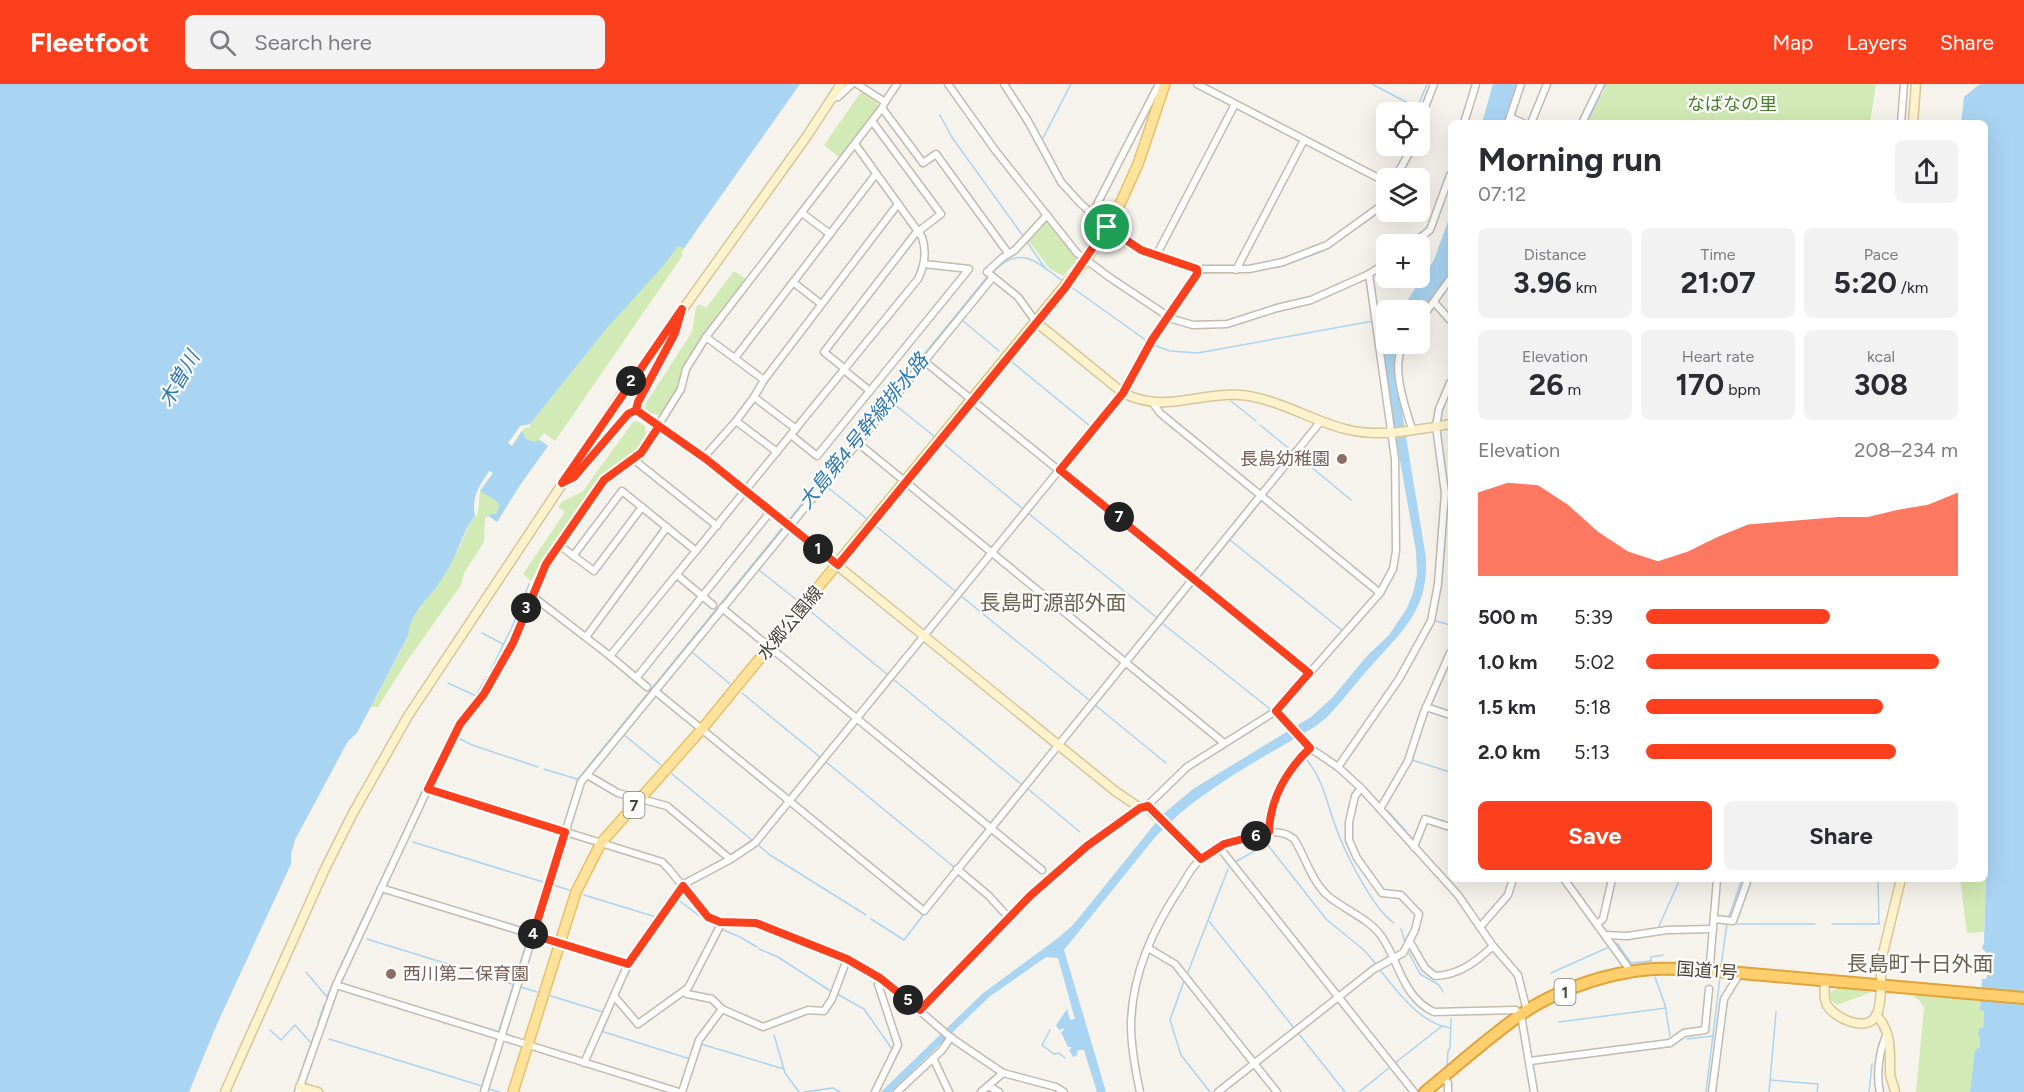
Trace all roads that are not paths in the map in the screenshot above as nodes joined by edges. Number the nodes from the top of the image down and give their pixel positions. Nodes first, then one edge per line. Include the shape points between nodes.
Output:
1 (841, 84) edge
2 (854, 84) edge
3 (897, 84) edge
4 (948, 84) edge
5 (1004, 84) edge
6 (1159, 84) edge
7 (1165, 84) edge
8 (1197, 84) edge
9 (1434, 84) edge
10 (1476, 84) edge
11 (1521, 84) edge
12 (1547, 84) edge
13 (1601, 84) edge
14 (1904, 84) edge
15 (1916, 84) edge
16 (832, 98) junction
17 (1427, 102) edge
18 (1235, 104) junction
19 (884, 105) junction
20 (1465, 120) edge
21 (1509, 120) edge
22 (1532, 120) edge
23 (1583, 120) edge
24 (1901, 120) edge
25 (1913, 120) edge
26 (872, 122) junction
27 (1304, 140) junction
28 (855, 144) junction
29 (876, 174) junction
30 (1376, 177) edge
31 (1448, 180) edge
32 (898, 204) junction
33 (1376, 210) edge
34 (802, 213) junction
35 (1092, 214) junction
36 (1047, 215) junction
37 (1107, 227) junction
38 (918, 231) junction
39 (830, 234) junction
40 (1425, 234) edge
41 (1008, 253) junction
42 (1156, 256) junction
43 (1086, 261) junction
44 (924, 264) junction
45 (1376, 269) edge
46 (1236, 270) junction
47 (1197, 272) junction
48 (1369, 274) junction
49 (991, 276) junction
50 (793, 282) junction
51 (1448, 282) edge
52 (1434, 302) junction
53 (821, 304) junction
54 (1430, 307) edge
55 (682, 309) junction
56 (1168, 318) junction
57 (1448, 318) edge
58 (1036, 322) junction
59 (706, 337) junction
60 (1399, 354) edge
61 (735, 358) junction
62 (924, 361) junction
63 (844, 369) junction
64 (764, 380) junction
65 (1448, 388) edge
66 (870, 391) junction
67 (1123, 393) junction
68 (754, 397) junction
69 (973, 400) junction
70 (1153, 403) junction
71 (636, 410) junction
72 (736, 421) junction
73 (1321, 421) junction
74 (1448, 424) edge
75 (659, 426) junction
76 (1436, 426) junction
77 (796, 429) junction
78 (1411, 429) junction
79 (1390, 432) junction
80 (791, 435) junction
81 (858, 442) junction
82 (777, 453) junction
83 (704, 457) junction
84 (633, 459) junction
85 (1060, 469) junction
86 (906, 482) junction
87 (562, 483) junction
88 (746, 491) junction
89 (1261, 496) junction
90 (642, 507) junction
91 (771, 511) junction
92 (787, 524) junction
93 (1447, 524) edge
94 (717, 526) junction
95 (667, 527) junction
96 (559, 545) junction
97 (696, 551) junction
98 (992, 552) junction
99 (573, 556) junction
100 (838, 565) junction
101 (676, 575) junction
102 (1193, 578) junction
103 (1380, 593) junction
104 (531, 596) junction
105 (702, 596) junction
106 (713, 605) dead end
107 (722, 608) junction
108 (924, 635) junction
109 (586, 637) junction
110 (770, 647) junction
111 (610, 656) junction
112 (1448, 658) edge
113 (1125, 662) junction
114 (1309, 673) junction
115 (637, 677) junction
116 (647, 687) dead end
117 (655, 691) junction
118 (1426, 707) junction
119 (1276, 711) junction
120 (1448, 714) edge
121 (856, 718) junction
122 (702, 729) junction
123 (1224, 743) junction
124 (1058, 744) junction
125 (1310, 748) junction
126 (1338, 766) junction
127 (587, 775) junction
128 (1361, 788) junction
129 (428, 789) junction
130 (640, 798) junction
131 (788, 801) junction
132 (1144, 807) junction
133 (1380, 809) junction
134 (1156, 816) joint
135 (1448, 826) edge
136 (991, 828) junction
137 (563, 832) junction
138 (1269, 832) junction
139 (601, 843) junction
140 (1414, 847) junction
141 (1219, 848) junction
142 (730, 859) junction
143 (1201, 859) junction
144 (957, 869) junction
145 (1042, 870) dead end
146 (1513, 882) edge
147 (1566, 882) edge
148 (1611, 882) edge
149 (1717, 882) edge
150 (1747, 882) edge
151 (1899, 882) edge
152 (682, 885) junction
153 (381, 888) junction
154 (1009, 918) junction
155 (1713, 919) junction
156 (722, 922) junction
157 (1598, 924) junction
158 (1480, 927) junction
159 (1713, 929) junction
160 (530, 934) junction
161 (1605, 935) junction
162 (1410, 942) junction
163 (560, 943) junction
164 (1493, 946) junction
165 (1148, 948) junction
166 (1883, 953) dead end
167 (847, 959) junction
168 (1395, 959) junction
169 (628, 964) junction
170 (1881, 968) dead end
171 (1710, 970) junction
172 (1629, 972) junction
173 (1737, 973) junction
174 (880, 978) junction
175 (1825, 981) junction
176 (336, 985) junction
177 (1880, 986) junction
178 (1709, 989) dead end
179 (684, 992) junction
180 (614, 996) junction
181 (1338, 997) junction
182 (2024, 998) edge
183 (722, 1009) junction
184 (920, 1010) junction
185 (1524, 1013) junction
186 (1876, 1016) junction
187 (1887, 1034) junction
188 (499, 1036) junction
189 (951, 1037) junction
190 (528, 1045) junction
191 (933, 1058) junction
192 (1530, 1061) junction
193 (584, 1063) junction
194 (1254, 1063) junction
195 (1004, 1073) junction
196 (1443, 1077) junction
197 (988, 1086) junction
198 (299, 1089) edge
199 (225, 1092) edge
200 (318, 1092) edge
201 (484, 1092) edge
202 (513, 1092) edge
203 (680, 1092) edge
204 (876, 1092) edge
205 (897, 1092) edge
206 (949, 1092) edge
207 (981, 1092) edge
208 (999, 1092) edge
209 (1064, 1092) edge
210 (1140, 1092) edge
211 (1218, 1092) edge
212 (1277, 1092) edge
213 (1414, 1092) edge
214 (1425, 1092) edge
215 (1448, 1092) edge
216 (1534, 1092) edge
217 (1712, 1092) edge
218 (1880, 1092) edge
219 (1895, 1092) edge

1 - 16 street
2 - 16 street
2 - 19 street
3 - 19 street
4 - 36 street
5 - 35 street via 1061,182
6 - 35 street
7 - 37 main road, 水郷公園線 / 7 via 1138,164
8 - 18 street
9 - 17 street
10 - 20 street
11 - 21 street
12 - 22 street
13 - 23 street
14 - 24 street
15 - 25 street
16 - 55 street
18 - 27 street
18 - 42 street
19 - 26 street
19 - 41 street via 923,164 936,154
26 - 28 street
26 - 38 street via 941,214
27 - 30 street
27 - 46 street
28 - 29 street
28 - 34 street
29 - 32 street
29 - 39 street
31 - 40 street via 1430,230
32 - 38 street
32 - 53 street
33 - 46 street via 1323,248 1283,262
34 - 39 street
34 - 59 street
35 - 37 street
36 - 41 street
36 - 43 street
37 - 42 street
37 - 43 main road, 水郷公園線 / 7
38 - 44 street via 925,245
38 - 63 street via 824,352
39 - 50 street
41 - 49 street via 995,263
42 - 47 street
43 - 56 street
43 - 58 main road, 水郷公園線 / 7
44 - 63 street via 918,279
44 - 66 street via 969,269
45 - 48 street
46 - 47 street
47 - 56 street
48 - 56 street via 1311,300 1227,324 1193,325
48 - 79 street
49 - 58 street via 1018,297
49 - 62 street
50 - 53 street
50 - 61 street
51 - 52 street
52 - 54 street
52 - 57 street
53 - 64 street
55 - 71 street via 675,333
55 - 87 street
56 - 67 street
58 - 67 street
58 - 69 main road, 水郷公園線 / 7
59 - 61 street
59 - 75 street
60 - 78 street
61 - 64 street
62 - 69 street
62 - 81 street
63 - 66 street
63 - 77 street
64 - 68 street
65 - 76 street
66 - 80 street via 817,456
67 - 70 street
67 - 85 street
68 - 72 street
68 - 77 street
69 - 85 street
69 - 86 main road, 水郷公園線 / 7
70 - 73 street via 1242,395 1262,398
70 - 89 street via 1160,413
71 - 75 street
71 - 87 street via 628,414 574,477
72 - 82 street
72 - 83 street
73 - 79 street via 1356,431
73 - 89 street
74 - 76 street
75 - 83 street
75 - 84 street
76 - 78 street
76 - 93 street
77 - 80 street
78 - 79 street
79 - 103 street via 1395,459 1395,562
80 - 82 street
81 - 86 street
81 - 92 street
82 - 88 street
83 - 88 street
84 - 94 street
84 - 96 street via 604,480
85 - 98 street
85 - 102 street
86 - 98 street
86 - 100 main road, 水郷公園線 / 7
87 - 199 street via 389,747 324,872
88 - 91 street
88 - 94 street
89 - 102 street
89 - 103 street
90 - 95 street
90 - 99 street via 594,571
90 - 99 street via 622,491
91 - 92 street
91 - 105 street
92 - 100 street
92 - 107 street
93 - 126 street via 1437,593 1426,633
94 - 97 street
95 - 97 street
95 - 109 street
96 - 99 street
96 - 104 street
97 - 101 street
98 - 108 street
98 - 113 street
100 - 108 street
100 - 110 main road, 水郷公園線 / 7
101 - 105 street
101 - 111 street
102 - 113 street
102 - 114 street
103 - 114 street
104 - 109 street
104 - 129 street via 513,643 484,694 460,724
105 - 106 street
105 - 115 street
107 - 110 street
107 - 117 street
108 - 121 street
108 - 124 street
109 - 111 street
110 - 121 street
110 - 122 main road, 水郷公園線 / 7
111 - 115 street
112 - 118 street
113 - 123 street
113 - 124 street
114 - 119 street
115 - 116 street
117 - 122 street
117 - 127 street
118 - 120 street
118 - 133 street via 1408,761
119 - 123 street
119 - 125 street
121 - 131 street
121 - 136 street
122 - 130 main road, 水郷公園線 / 7
122 - 131 street
123 - 132 street via 1187,767
124 - 132 street
124 - 136 street
125 - 126 street
125 - 138 street via 1279,787
126 - 128 street
127 - 130 street via 618,793
127 - 137 street
128 - 133 street
128 - 162 street via 1349,822 1349,840 1382,893 1401,895 1419,914
129 - 137 street
129 - 153 street
130 - 139 main road, 水郷公園線 / 7
130 - 142 street via 667,806
131 - 142 street via 755,843
131 - 144 street via 924,910
132 - 134 street
132 - 154 street via 1087,846
133 - 140 street
134 - 143 street
135 - 140 street via 1425,819
136 - 144 street
136 - 145 street
137 - 139 street
137 - 160 street
138 - 141 street
138 - 168 street via 1294,838 1320,887 1375,928
139 - 152 street via 662,862
139 - 163 main road, 水郷公園線 / 7 via 576,892
140 - 158 street
141 - 143 street
141 - 181 street
142 - 152 street
143 - 165 street via 1178,891
144 - 154 street
146 - 158 street via 1508,895
147 - 157 street
148 - 157 street via 1603,919
149 - 155 street
150 - 155 street via 1733,921
151 - 166 street
152 - 156 street via 708,917
152 - 169 street
153 - 160 street
153 - 176 street
154 - 184 street
155 - 159 street
156 - 167 street via 756,923
156 - 179 street
157 - 161 street
158 - 164 street
159 - 161 street
159 - 171 street
160 - 163 street
160 - 188 street
161 - 172 street
162 - 164 street via 1425,968 1435,976 1461,971
162 - 168 street
163 - 169 street
163 - 190 main road, 水郷公園線 / 7
164 - 185 street via 1518,975
165 - 194 street via 1175,964
165 - 210 street via 1131,1023 1132,1056
167 - 174 street
167 - 183 street via 824,1011 808,1010 763,1027
168 - 181 street via 1374,969
168 - 185 street via 1412,994 1434,1012
169 - 180 street
170 - 177 street
171 - 172 highway, 国道1号 / 1
171 - 173 highway, 国道1号 / 1
172 - 185 highway, 国道1号 / 1 via 1577,987
173 - 175 highway, 国道1号 / 1
173 - 217 street via 1724,999
174 - 184 street
174 - 204 street via 878,984 898,1045
175 - 177 highway, 国道1号 / 1
175 - 186 street via 1826,1002 1835,1014 1860,1023
176 - 188 street
176 - 198 street
177 - 182 highway, 国道1号 / 1
177 - 186 street
178 - 192 street via 1706,1030 1684,1032 1670,1043
179 - 180 street via 638,1024
179 - 183 street via 712,999
180 - 193 street
181 - 194 street
181 - 213 street
183 - 203 street via 699,1040
184 - 189 street
185 - 192 street
185 - 196 highway, 国道1号 / 1
186 - 187 street
187 - 218 street via 1880,1058
187 - 219 street
188 - 190 street
188 - 201 street
189 - 191 street
189 - 195 street
190 - 193 street
190 - 202 main road, 水郷公園線 / 7
191 - 205 street
191 - 206 street
192 - 216 street
193 - 203 street
194 - 211 street
194 - 212 street
195 - 197 street
195 - 209 street
196 - 214 highway, 国道1号 / 1
196 - 215 street
197 - 207 street
197 - 208 street
198 - 200 street

